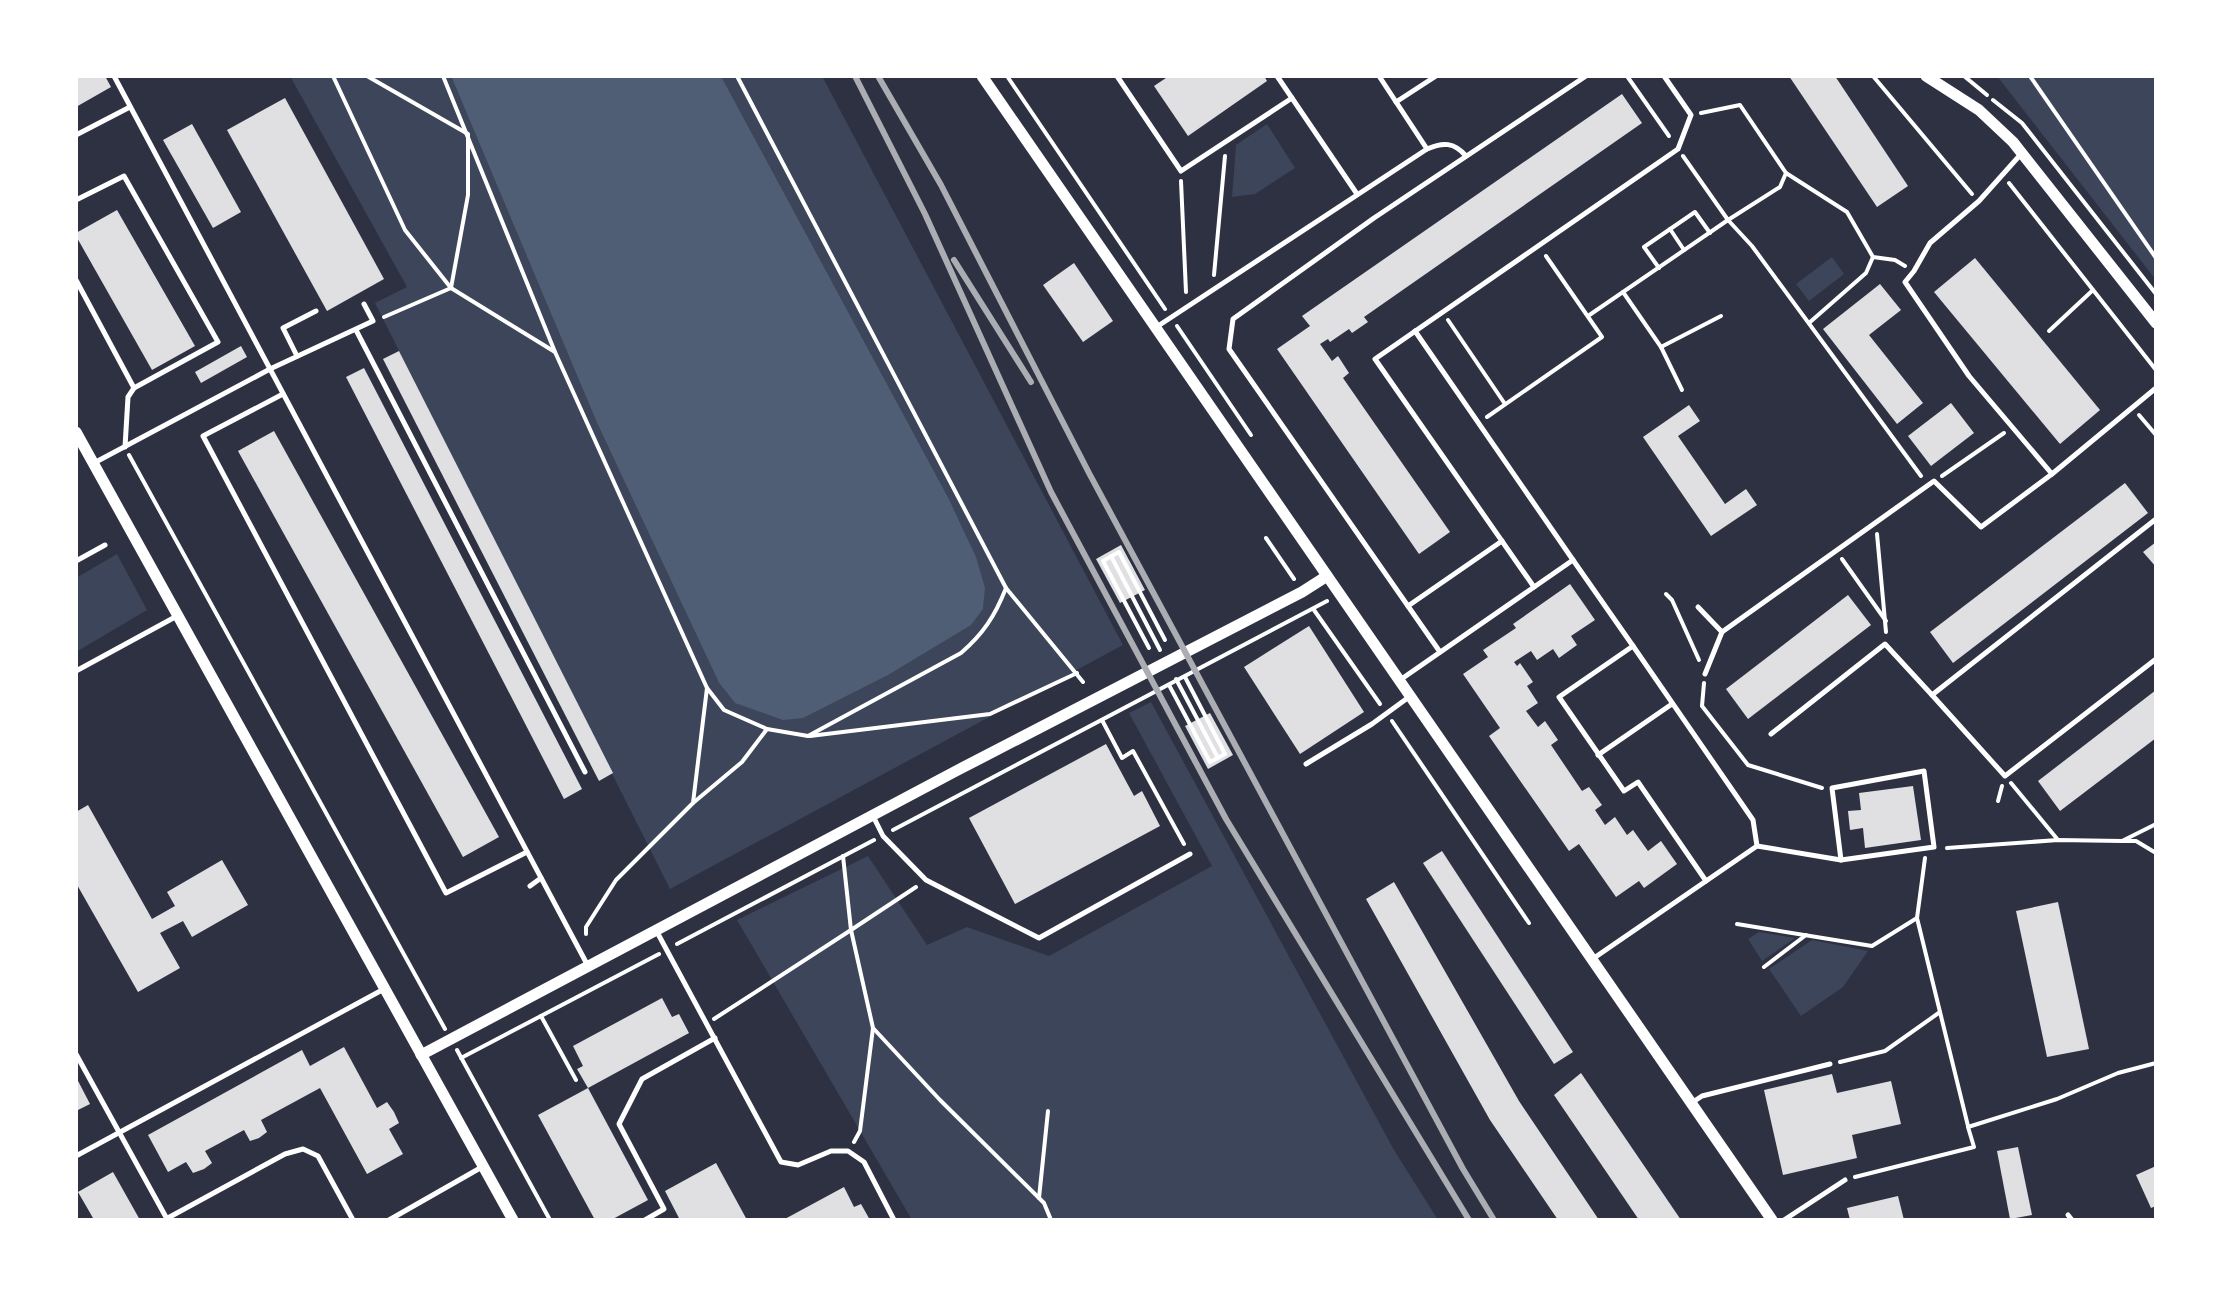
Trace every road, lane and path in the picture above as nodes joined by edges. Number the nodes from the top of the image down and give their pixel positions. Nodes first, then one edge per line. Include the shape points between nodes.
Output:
1 (114, 76) edge
2 (333, 76) edge
3 (367, 76) edge
4 (443, 76) edge
5 (737, 76) edge
6 (1007, 76) edge
7 (1117, 76) edge
8 (1277, 76) edge
9 (1379, 76) edge
10 (1436, 76) edge
11 (1586, 76) edge
12 (1627, 76) edge
13 (1664, 76) edge
14 (1873, 76) edge
15 (1926, 76) edge
16 (2030, 76) edge
17 (986, 77) edge
18 (1292, 98) junction
19 (1396, 102) junction
20 (130, 107) junction
21 (1691, 115) junction
22 (468, 134) junction
23 (76, 135) edge
24 (1226, 141) junction
25 (1427, 149) junction
26 (1678, 149) junction
27 (2022, 153) junction
28 (1466, 156) junction
29 (1181, 171) junction
30 (1786, 173) junction
31 (2003, 175) junction
32 (1357, 194) junction
33 (76, 200) edge
34 (1979, 201) junction
35 (1728, 220) junction
36 (1670, 229) junction
37 (1710, 233) junction
38 (1539, 245) junction
39 (1684, 250) junction
40 (1873, 257) junction
41 (2156, 258) edge
42 (1659, 268) junction
43 (1914, 271) junction
44 (76, 280) edge
45 (451, 288) junction
46 (1213, 290) junction
47 (2093, 290) junction
48 (1623, 292) junction
49 (364, 304) dead end
50 (1187, 307) junction
51 (316, 311) dead end
52 (1442, 313) junction
53 (1588, 316) junction
54 (1721, 316) dead end
55 (1171, 317) junction
56 (373, 321) junction
57 (1809, 323) junction
58 (2156, 323) edge
59 (1156, 327) junction
60 (356, 330) junction
61 (1415, 331) junction
62 (2049, 331) dead end
63 (1661, 347) junction
64 (555, 352) junction
65 (297, 356) junction
66 (270, 369) junction
67 (2156, 370) edge
68 (134, 388) junction
69 (2156, 388) edge
70 (1682, 390) dead end
71 (283, 393) junction
72 (1505, 404) junction
73 (2133, 407) junction
74 (1494, 412) dead end
75 (2012, 426) junction
76 (76, 432) edge
77 (2156, 435) edge
78 (1258, 445) dead end
79 (125, 447) junction
80 (93, 463) junction
81 (2052, 474) junction
82 (1934, 481) junction
83 (1928, 486) junction
84 (2156, 519) edge
85 (1876, 523) junction
86 (1266, 538) dead end
87 (1502, 541) junction
88 (105, 545) dead end
89 (1836, 551) junction
90 (1111, 556) junction
91 (1573, 560) junction
92 (76, 561) edge
93 (1327, 576) junction
94 (1534, 587) junction
95 (1006, 588) junction
96 (1302, 592) junction
97 (1339, 593) junction
98 (1666, 594) dead end
99 (1132, 597) dead end
100 (1408, 606) junction
101 (1698, 607) dead end
102 (1314, 609) junction
103 (178, 616) junction
104 (1887, 622) junction
105 (1722, 632) junction
106 (1165, 640) dead end
107 (1885, 644) junction
108 (1633, 646) junction
109 (1149, 648) dead end
110 (1440, 652) junction
111 (2156, 659) edge
112 (76, 671) edge
113 (1077, 673) junction
114 (1705, 674) junction
115 (1185, 677) junction
116 (1399, 680) junction
117 (1083, 682) dead end
118 (1169, 685) junction
119 (707, 688) junction
120 (1932, 695) junction
121 (1410, 696) junction
122 (1672, 704) junction
123 (1386, 713) junction
124 (1102, 720) junction
125 (1197, 720) dead end
126 (767, 729) junction
127 (1771, 734) dead end
128 (808, 736) junction
129 (1598, 755) junction
130 (1218, 758) junction
131 (1306, 764) dead end
132 (585, 772) dead end
133 (2005, 776) junction
134 (1827, 790) dead end
135 (693, 803) junction
136 (872, 815) junction
137 (2156, 824) edge
138 (883, 836) junction
139 (2058, 840) junction
140 (2122, 841) junction
141 (1757, 846) junction
142 (1940, 849) dead end
143 (1926, 850) dead end
144 (527, 852) junction
145 (2156, 853) edge
146 (1190, 854) joint
147 (843, 856) junction
148 (1841, 860) junction
149 (541, 878) junction
150 (926, 880) junction
151 (1706, 881) junction
152 (530, 886) dead end
153 (1917, 918) junction
154 (1529, 923) dead end
155 (1737, 924) dead end
156 (586, 927) dead end
157 (851, 930) junction
158 (657, 931) junction
159 (1806, 935) junction
160 (667, 949) junction
161 (1594, 958) junction
162 (589, 967) junction
163 (1764, 967) dead end
164 (385, 988) junction
165 (1940, 1012) junction
166 (541, 1016) junction
167 (707, 1024) junction
168 (873, 1028) junction
169 (715, 1038) junction
170 (451, 1039) junction
171 (76, 1054) edge
172 (421, 1055) junction
173 (461, 1058) junction
174 (2156, 1063) edge
175 (1830, 1064) joint
176 (576, 1080) dead end
177 (1692, 1102) junction
178 (1048, 1111) dead end
179 (1968, 1127) junction
180 (120, 1133) junction
181 (848, 1151) junction
182 (76, 1156) edge
183 (483, 1166) junction
184 (1845, 1180) joint
185 (1039, 1198) junction
186 (167, 1219) edge
187 (353, 1220) edge
188 (389, 1220) edge
189 (513, 1220) edge
190 (550, 1220) edge
191 (645, 1220) edge
192 (894, 1220) edge
193 (1051, 1220) edge
194 (1772, 1220) edge
195 (1784, 1220) edge

1 - 20 lane
2 - 45 path via 405,230
3 - 22 path
4 - 22 path
5 - 95 path
6 - 55 path
7 - 29 lane
8 - 18 lane
9 - 19 lane
10 - 19 lane
11 - 28 lane
12 - 26 path
13 - 21 lane
14 - 34 path
15 - 27 street via 1979,110
16 - 41 path
17 - 59 street
18 - 24 lane
18 - 32 lane
19 - 25 lane
20 - 23 lane
20 - 66 lane
21 - 26 lane
21 - 30 path via 1740,105
22 - 45 path via 468,195
22 - 64 path
24 - 29 lane
24 - 46 path
25 - 28 lane via 1449,144
25 - 32 lane
26 - 35 path
26 - 38 lane
27 - 31 lane
27 - 58 street
28 - 100 lane via 1233,319 1229,349
29 - 50 path
30 - 35 path via 1780,187
30 - 40 path via 1847,212
31 - 34 lane
31 - 47 path
32 - 46 lane
33 - 68 lane via 124,176 218,342
34 - 43 lane via 1930,243
35 - 37 path
35 - 57 path
36 - 37 path via 1695,212
36 - 39 path
36 - 42 path via 1644,247
37 - 39 path
38 - 52 lane
38 - 53 path
39 - 42 path
40 - 43 path via 1895,260
40 - 57 path via 1866,273
42 - 48 path
43 - 75 lane via 1905,282 1969,376
44 - 68 lane
45 - 56 path
45 - 64 path
46 - 50 lane
47 - 62 path
47 - 67 path
48 - 53 path
48 - 63 path
49 - 56 lane
50 - 55 lane
51 - 65 lane via 283,328
52 - 61 lane
52 - 72 path
53 - 72 path via 1602,337
54 - 63 path
55 - 59 lane
55 - 78 path
56 - 60 lane
57 - 83 path
59 - 93 street
60 - 65 lane
60 - 132 lane
61 - 87 lane via 1375,359
61 - 91 lane
63 - 70 path
64 - 119 path
65 - 66 lane
66 - 71 lane
66 - 79 lane
68 - 79 lane via 128,397
69 - 73 lane
71 - 144 lane
71 - 144 lane via 203,436 446,893
72 - 74 path
73 - 77 path
73 - 81 lane
75 - 81 lane
75 - 82 path
76 - 80 street
79 - 80 lane
79 - 170 path
80 - 103 street
81 - 82 lane via 1981,527
82 - 83 lane
83 - 85 lane
84 - 120 lane
85 - 89 lane
85 - 104 path
86 - 96 path
87 - 94 lane
87 - 100 lane
88 - 92 lane
89 - 104 path
89 - 105 lane
90 - 99 path
90 - 106 path via 1119,552
90 - 109 path via 1103,561
91 - 94 lane
91 - 108 lane
93 - 96 street
93 - 97 street
94 - 110 lane
95 - 113 path
95 - 128 path via 995,616 961,653
96 - 102 path
96 - 136 street
97 - 102 path
97 - 116 street
98 - 114 path
100 - 110 lane
101 - 105 lane
102 - 115 path
102 - 123 path
103 - 112 lane
103 - 164 street
104 - 107 path
105 - 114 lane
107 - 120 lane
107 - 127 lane
108 - 122 lane
108 - 129 lane via 1559,697
110 - 116 lane
111 - 133 lane
113 - 117 path
113 - 128 path via 990,714
114 - 134 path via 1702,706 1748,765
115 - 118 path
115 - 130 path via 1225,754
116 - 121 street
118 - 124 path
118 - 130 path via 1210,762
119 - 126 path via 724,710
119 - 135 path
120 - 133 lane
121 - 123 lane
121 - 161 street
122 - 129 lane
122 - 141 lane via 1753,820
123 - 131 lane
123 - 154 path
124 - 138 path
124 - 146 path via 1122,758 1133,751
125 - 130 path
126 - 128 path
126 - 135 path via 742,762
129 - 151 lane via 1624,791 1638,782
133 - 139 path
135 - 156 path via 616,880
136 - 138 lane
136 - 158 street
137 - 140 path
138 - 147 path
138 - 150 lane
139 - 140 path
139 - 142 path
140 - 145 path via 2136,841
141 - 148 lane
141 - 151 lane
143 - 153 path
144 - 149 lane
146 - 150 lane via 1039,938
147 - 157 path
147 - 160 path
148 - 148 lane via 1832,788 1924,771 1934,847
149 - 152 lane
149 - 162 lane
150 - 157 path
151 - 161 lane
153 - 159 path via 1872,946
153 - 165 path
155 - 159 path
157 - 167 path
157 - 168 path
158 - 160 lane
158 - 162 street
159 - 163 path
160 - 166 path
160 - 167 lane
161 - 177 street
162 - 170 street
164 - 172 street
164 - 180 lane
165 - 175 path via 1885,1051
165 - 179 path
166 - 173 path
166 - 176 path
167 - 169 lane
168 - 181 path via 860,1131
168 - 185 path
169 - 181 lane via 781,1162 798,1165 831,1151
169 - 191 lane via 642,1079 619,1124 664,1209
170 - 172 street
170 - 173 path
171 - 180 lane
172 - 183 street
173 - 190 path
174 - 179 path
175 - 177 lane
177 - 194 street
178 - 185 path
179 - 184 path via 1974,1147
180 - 182 lane
180 - 186 lane
181 - 192 lane via 864,1162
183 - 188 lane
183 - 189 street
184 - 195 lane
185 - 193 path
186 - 187 lane via 303,1149 318,1156

